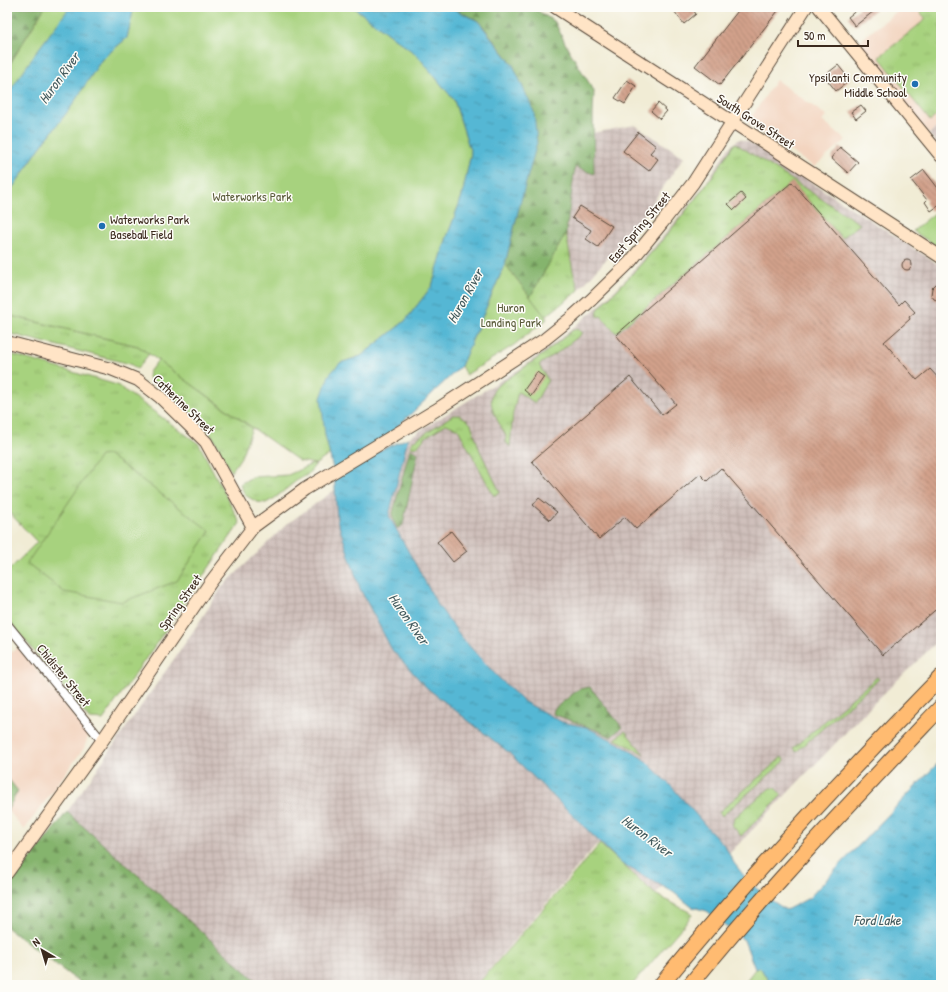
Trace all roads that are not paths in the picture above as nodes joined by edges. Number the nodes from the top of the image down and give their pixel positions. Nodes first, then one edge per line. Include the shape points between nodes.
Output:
1 (555, 7) edge
2 (806, 7) edge
3 (819, 7) edge
4 (732, 122) junction
5 (941, 156) edge
6 (941, 257) edge
7 (7, 342) edge
8 (436, 410) joint
9 (253, 527) junction
10 (7, 624) edge
11 (941, 677) edge
12 (941, 707) edge
13 (102, 742) junction
14 (7, 873) edge
15 (661, 985) edge
16 (690, 985) edge

1 - 4 main road, South Grove Street
2 - 4 main road, East Spring Street
3 - 5 main road
4 - 6 main road, South Grove Street
4 - 8 main road, East Spring Street via 693,183 630,262 545,340
7 - 9 main road, Catherine Street via 111,369 138,380 160,397 206,442
8 - 9 main road, Spring Street via 305,489
9 - 13 main road, Spring Street via 210,583
10 - 13 street, Chidister Street
11 - 15 highway via 754,875
12 - 16 highway via 823,831 727,939
13 - 14 main road, Spring Street

